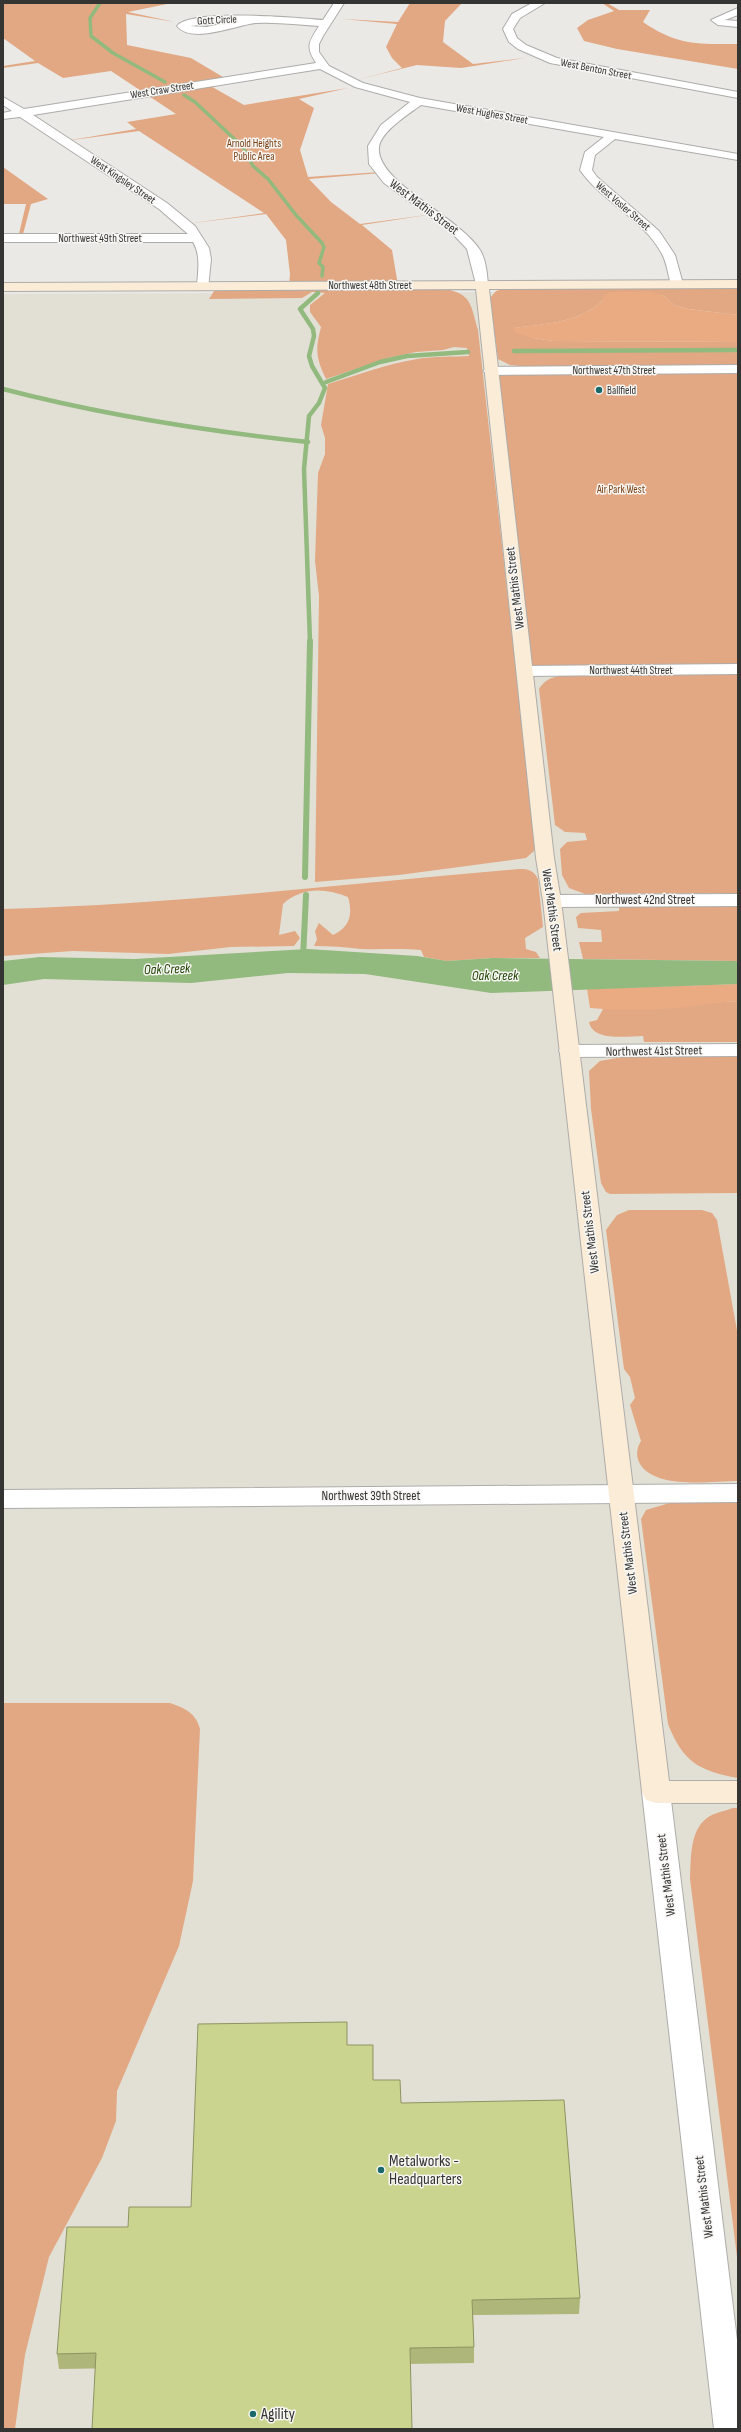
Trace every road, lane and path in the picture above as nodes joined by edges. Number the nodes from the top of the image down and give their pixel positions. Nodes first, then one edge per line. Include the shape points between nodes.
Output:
1 (339, 3) edge
2 (540, 3) edge
3 (738, 12) edge
4 (254, 20) junction
5 (326, 23) junction
6 (738, 24) edge
7 (322, 65) junction
8 (738, 95) edge
9 (3, 100) edge
10 (419, 101) junction
11 (22, 113) junction
12 (3, 116) edge
13 (613, 135) junction
14 (738, 157) edge
15 (3, 238) edge
16 (198, 238) junction
17 (677, 284) junction
18 (738, 284) edge
19 (482, 285) junction
20 (3, 286) edge
21 (203, 286) junction
22 (738, 369) edge
23 (490, 371) junction
24 (738, 669) edge
25 (525, 671) junction
26 (552, 900) junction
27 (738, 900) edge
28 (738, 1050) edge
29 (569, 1051) junction
30 (738, 1492) edge
31 (621, 1494) junction
32 (3, 1499) edge
33 (656, 1792) junction
34 (738, 1792) edge
35 (731, 2429) edge

1 - 5 street
2 - 8 street, West Benton Street via 516,16 508,29 515,42 530,52 578,67
3 - 6 street via 716,20
4 - 4 street, Gott Circle via 200,30 182,26 190,22 208,20
4 - 5 street, Gott Circle
5 - 7 street via 314,44 314,52
7 - 10 street, West Hughes Street via 359,85
7 - 11 street, West Craw Street
9 - 11 street, West Kingsley Street
10 - 13 street, West Hughes Street
10 - 19 street, West Mathis Street via 393,118 378,134 373,147 374,162 391,184 467,239 477,257
11 - 12 street, West Craw Street
11 - 16 street, West Kingsley Street via 162,206 185,223
13 - 14 street, West Hughes Street
13 - 17 street, West Vosler Street via 589,154 586,170 593,180 659,239 669,255
15 - 16 street, Northwest 49th Street
16 - 21 street, West Kingsley Street via 205,259
17 - 18 street, Northwest 48th Street
17 - 19 street, Northwest 48th Street
19 - 21 street, Northwest 48th Street
19 - 23 street, West Mathis Street
20 - 21 street, Northwest 48th Street
22 - 23 street, Northwest 47th Street
23 - 25 street, West Mathis Street
24 - 25 street, Northwest 44th Street
25 - 26 street, West Mathis Street via 545,858
26 - 27 street, Northwest 42nd Street
26 - 29 street, West Mathis Street
28 - 29 street, Northwest 41st Street
29 - 31 street, West Mathis Street
30 - 31 street, Northwest 39th Street
31 - 32 street, Northwest 39th Street
31 - 33 street, West Mathis Street
33 - 34 street
33 - 35 street, West Mathis Street

